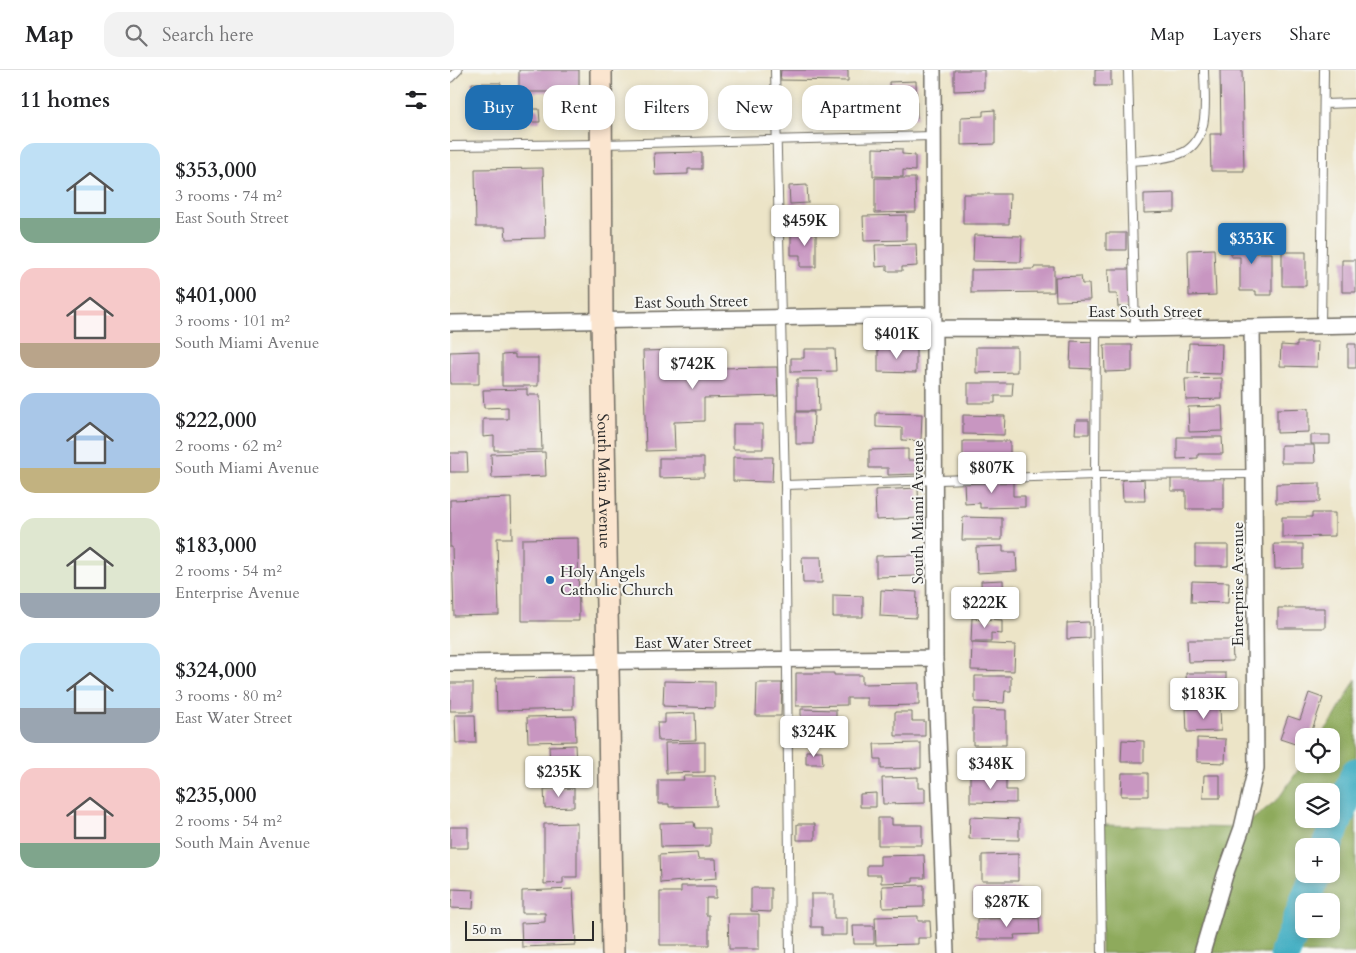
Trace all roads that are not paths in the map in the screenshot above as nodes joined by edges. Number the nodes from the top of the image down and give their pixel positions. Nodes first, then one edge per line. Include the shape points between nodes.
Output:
1 (458, 70) edge
2 (601, 70) edge
3 (775, 70) edge
4 (933, 70) edge
5 (1128, 70) edge
6 (1204, 70) edge
7 (1324, 70) edge
8 (450, 78) edge
9 (1356, 103) edge
10 (1324, 104) junction
11 (933, 136) junction
12 (777, 140) junction
13 (602, 144) junction
14 (450, 146) edge
15 (1130, 161) junction
16 (782, 317) junction
17 (602, 320) junction
18 (934, 322) junction
19 (450, 323) edge
20 (1356, 325) edge
21 (1321, 326) junction
22 (1252, 328) junction
23 (1096, 329) junction
24 (1135, 329) junction
25 (1254, 474) junction
26 (1095, 475) junction
27 (934, 480) junction
28 (785, 484) junction
29 (935, 658) junction
30 (788, 659) junction
31 (607, 660) junction
32 (450, 663) edge
33 (612, 953) edge
34 (790, 953) edge
35 (946, 953) edge
36 (1102, 953) edge
37 (1202, 953) edge

1 - 8 lane
2 - 13 main road, South Main Avenue
3 - 12 lane
4 - 11 street, South Miami Avenue
5 - 15 lane
6 - 15 lane via 1204,120 1199,137 1184,152
7 - 10 lane
9 - 10 lane
10 - 21 lane
11 - 12 lane
11 - 18 street, South Miami Avenue
12 - 13 lane
12 - 16 lane
13 - 14 lane
13 - 17 main road, South Main Avenue
15 - 24 lane
16 - 17 street, East South Street
16 - 18 street, East South Street
16 - 28 lane
17 - 19 street, East South Street
17 - 31 main road, South Main Avenue
18 - 23 street, East South Street
18 - 27 street, South Miami Avenue
20 - 21 street, East South Street
21 - 22 street, East South Street
22 - 24 street, East South Street
22 - 25 street, Enterprise Avenue
23 - 24 street, East South Street
23 - 26 lane
25 - 26 lane
25 - 37 street, Enterprise Avenue via 1256,768 1242,828
26 - 27 lane
26 - 36 lane
27 - 28 lane
27 - 29 street, South Miami Avenue
28 - 30 lane
29 - 30 street, East Water Street
29 - 35 street, South Miami Avenue
30 - 31 street, East Water Street
30 - 34 lane
31 - 32 street, East Water Street
31 - 33 main road, South Main Avenue

